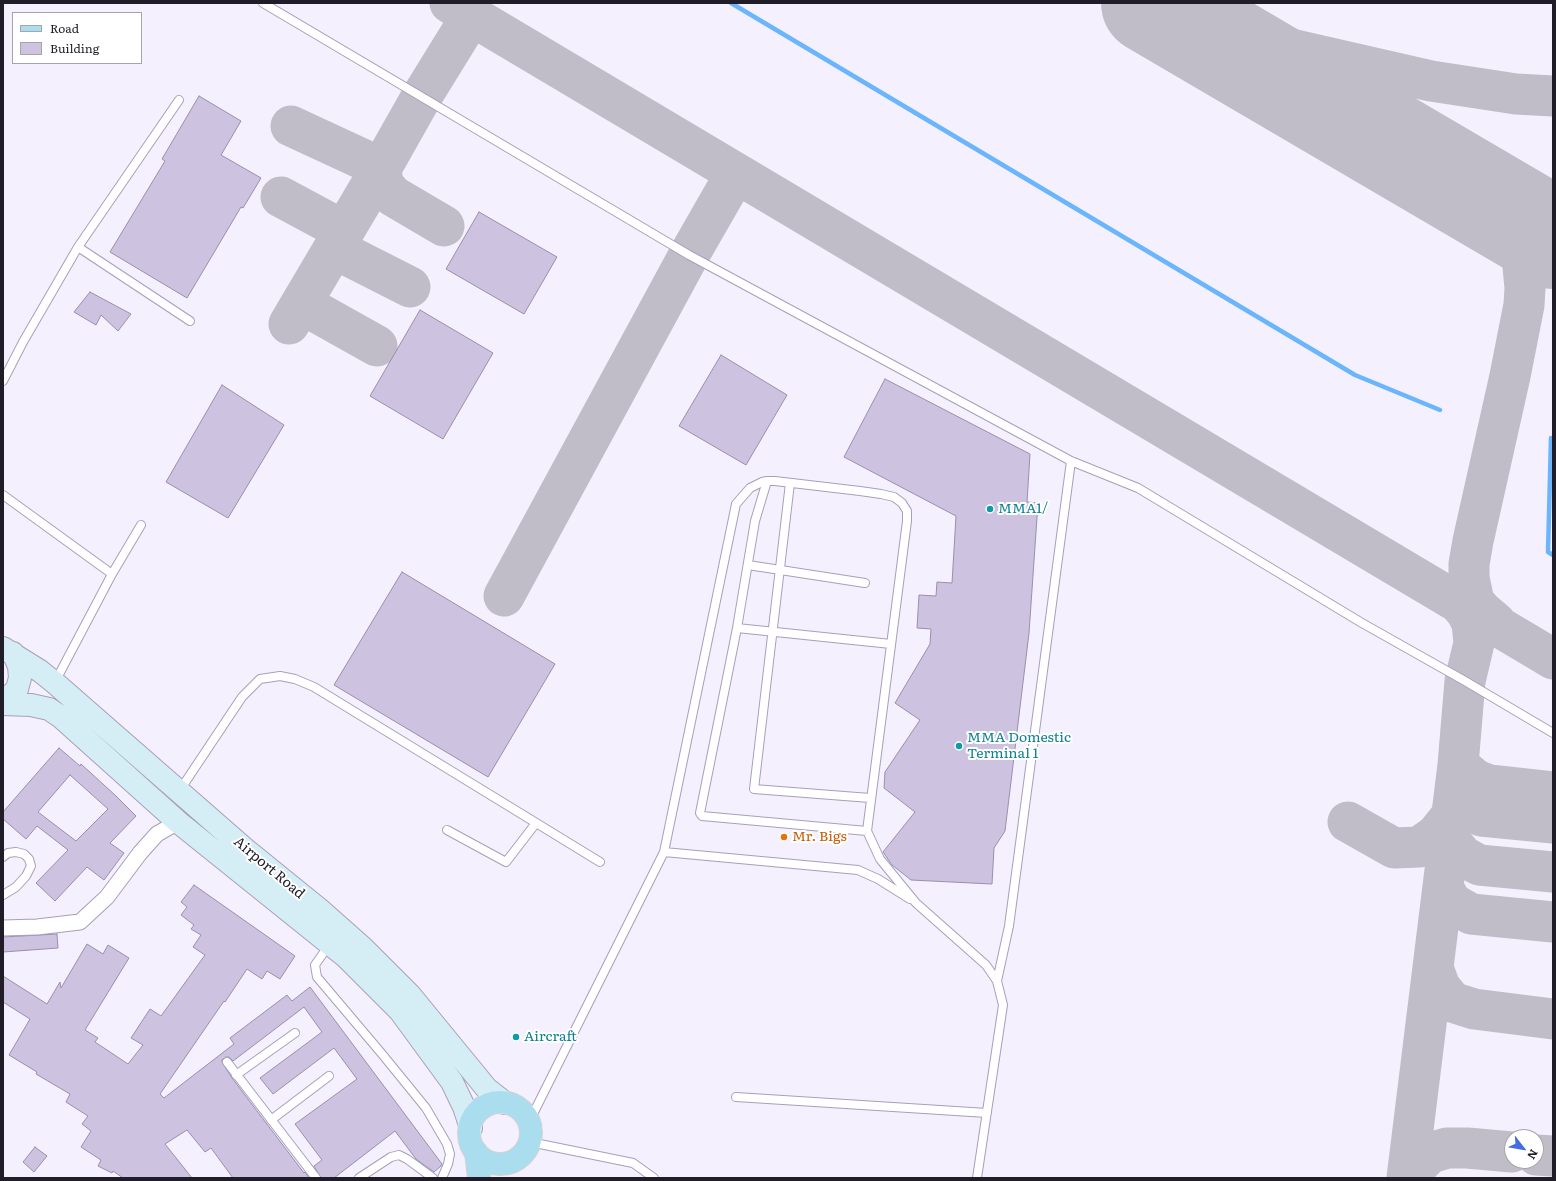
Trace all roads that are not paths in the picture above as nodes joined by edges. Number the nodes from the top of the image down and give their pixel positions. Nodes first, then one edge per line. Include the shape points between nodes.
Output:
1 (263, 3) edge
2 (179, 100) dead end
3 (78, 247) junction
4 (190, 321) dead end
5 (3, 381) edge
6 (1071, 461) junction
7 (767, 482) junction
8 (790, 482) junction
9 (3, 495) edge
10 (141, 525) dead end
11 (748, 565) junction
12 (780, 570) junction
13 (112, 574) junction
14 (865, 583) dead end
15 (737, 628) junction
16 (773, 632) junction
17 (891, 644) junction
18 (6, 646) edge
19 (55, 683) junction
20 (3, 704) edge
21 (1553, 733) edge
22 (179, 792) junction
23 (870, 798) junction
24 (178, 822) junction
25 (536, 823) junction
26 (447, 830) dead end
27 (867, 831) junction
28 (664, 852) junction
29 (3, 857) edge
30 (600, 862) dead end
31 (3, 896) edge
32 (916, 903) junction
33 (3, 928) edge
34 (330, 944) junction
35 (997, 981) junction
36 (295, 1033) dead end
37 (227, 1062) dead end
38 (236, 1075) junction
39 (329, 1076) dead end
40 (736, 1097) dead end
41 (505, 1103) junction
42 (987, 1112) junction
43 (271, 1120) junction
44 (471, 1128) junction
45 (527, 1140) junction
46 (476, 1152) junction
47 (316, 1178) edge
48 (359, 1178) edge
49 (433, 1178) edge
50 (442, 1178) edge
51 (479, 1178) edge
52 (507, 1178) edge
53 (654, 1178) edge
54 (977, 1178) edge

1 - 6 lane via 689,254
2 - 3 lane
3 - 4 lane
3 - 5 lane
6 - 21 lane via 1138,488 1362,623
6 - 35 lane via 1009,926
7 - 8 lane
7 - 11 lane via 755,521
7 - 28 lane via 750,488 736,504
8 - 12 lane
8 - 17 lane via 894,497 907,511
9 - 13 lane
10 - 13 lane
11 - 12 lane
11 - 15 lane
12 - 14 lane
12 - 16 lane
13 - 19 lane
15 - 16 lane
15 - 27 lane via 700,813 702,816
16 - 17 lane
16 - 23 lane via 754,789
17 - 23 lane
18 - 19 main road, Airport Road
18 - 20 main road via 19,666 20,678 17,689
19 - 22 main road, Airport Road
20 - 24 main road, Airport Road via 31,705 49,709 61,717
22 - 25 lane via 242,697 260,679 280,676 314,687
22 - 41 main road, Airport Road via 363,948 410,995 488,1089
23 - 27 lane
24 - 33 street via 157,834 107,898 80,922
24 - 34 main road, Airport Road
25 - 26 lane via 506,862
25 - 30 lane
27 - 32 lane via 880,859
28 - 32 lane via 858,870 878,879
28 - 45 lane
29 - 31 lane via 8,853 24,854 31,866 21,882
32 - 35 lane via 986,965
34 - 44 main road, Airport Road via 400,1011 452,1082
34 - 50 lane via 315,965 317,977 426,1108 450,1154
35 - 42 lane via 1003,1005
36 - 38 lane
37 - 38 lane
38 - 43 lane
39 - 43 lane
40 - 42 lane
41 - 44 main road via 485,1106 477,1113
41 - 45 main road via 516,1106 524,1113
42 - 54 lane
43 - 47 lane
44 - 46 main road via 472,1146
45 - 46 main road via 517,1159 507,1163 487,1161
45 - 52 main road
45 - 53 lane via 633,1164
46 - 51 main road
48 - 49 lane via 391,1157 399,1155

